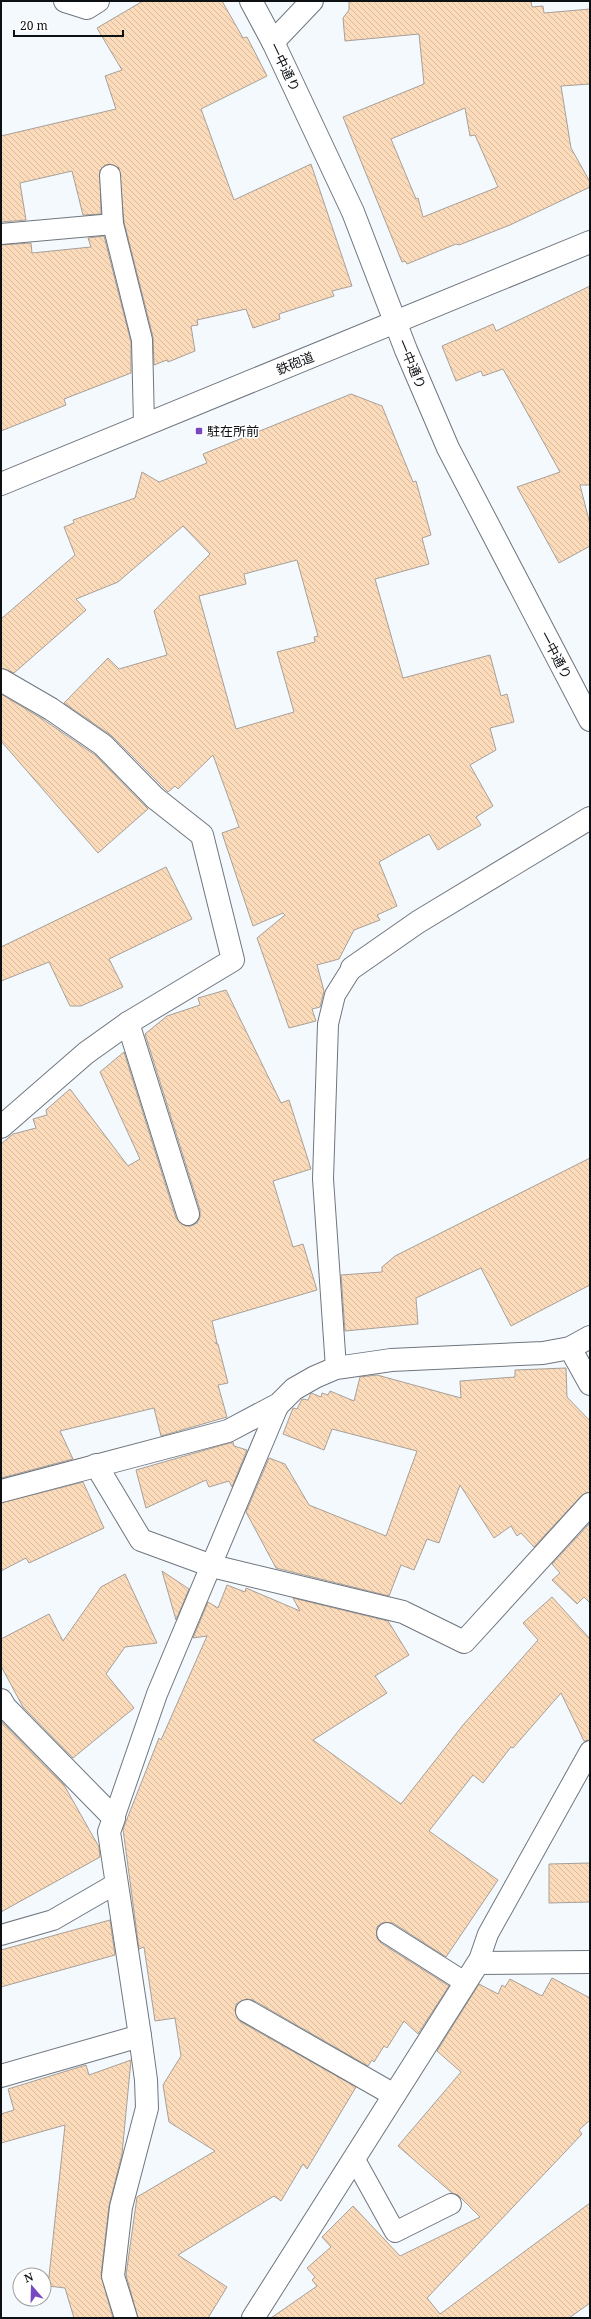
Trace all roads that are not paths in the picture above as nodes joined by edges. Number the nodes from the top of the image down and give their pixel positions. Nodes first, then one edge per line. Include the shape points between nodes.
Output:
1 (65, 1) edge
2 (98, 1) edge
3 (251, 1) edge
4 (312, 1) edge
5 (273, 42) junction
6 (110, 175) dead end
7 (113, 224) junction
8 (1, 234) edge
9 (590, 242) edge
10 (395, 322) junction
11 (144, 424) junction
12 (1, 484) edge
13 (1, 680) edge
14 (590, 720) edge
15 (590, 818) edge
16 (352, 968) joint
17 (128, 1023) junction
18 (1, 1127) edge
19 (188, 1214) dead end
20 (590, 1337) edge
21 (570, 1348) junction
22 (336, 1368) junction
23 (590, 1384) edge
24 (279, 1404) junction
25 (96, 1465) junction
26 (1, 1492) edge
27 (590, 1504) edge
28 (212, 1566) junction
29 (1, 1700) edge
30 (590, 1751) edge
31 (114, 1818) junction
32 (117, 1883) junction
33 (387, 1933) dead end
34 (1, 1935) edge
35 (590, 1962) edge
36 (478, 1963) junction
37 (466, 1983) junction
38 (248, 2011) dead end
39 (140, 2036) junction
40 (1, 2076) edge
41 (394, 2095) junction
42 (354, 2158) junction
43 (451, 2204) dead end
44 (126, 2318) edge
45 (253, 2318) edge

1 - 2 street via 87,8
3 - 5 street, 一中通り
4 - 5 street
5 - 10 street, 一中通り via 353,212
6 - 7 lane
7 - 8 lane
7 - 11 lane via 142,340
9 - 10 street, 鉄砲道
10 - 11 street, 鉄砲道
10 - 14 street, 一中通り via 448,448
11 - 12 street, 鉄砲道
13 - 17 street via 51,709 103,745 155,798 202,835 232,960
15 - 16 street via 418,922
16 - 22 lane via 335,995 328,1024 323,1179
17 - 18 street via 86,1053
17 - 19 street
20 - 21 street
21 - 22 street via 543,1353 391,1360
21 - 23 street
22 - 24 street via 315,1376 294,1389
24 - 25 street via 228,1431
24 - 28 lane
25 - 26 street
25 - 28 street via 142,1540
27 - 28 street via 464,1642 403,1612
28 - 31 lane via 157,1694
29 - 31 street
30 - 36 lane via 488,1934
31 - 32 street via 109,1832
32 - 34 lane via 53,1920
32 - 39 street
33 - 37 lane
35 - 36 street
36 - 37 street
37 - 41 street
38 - 41 street
39 - 40 street
39 - 44 street via 146,2080 146,2108 121,2207 113,2276
41 - 42 street
42 - 43 lane via 395,2232
42 - 45 street

